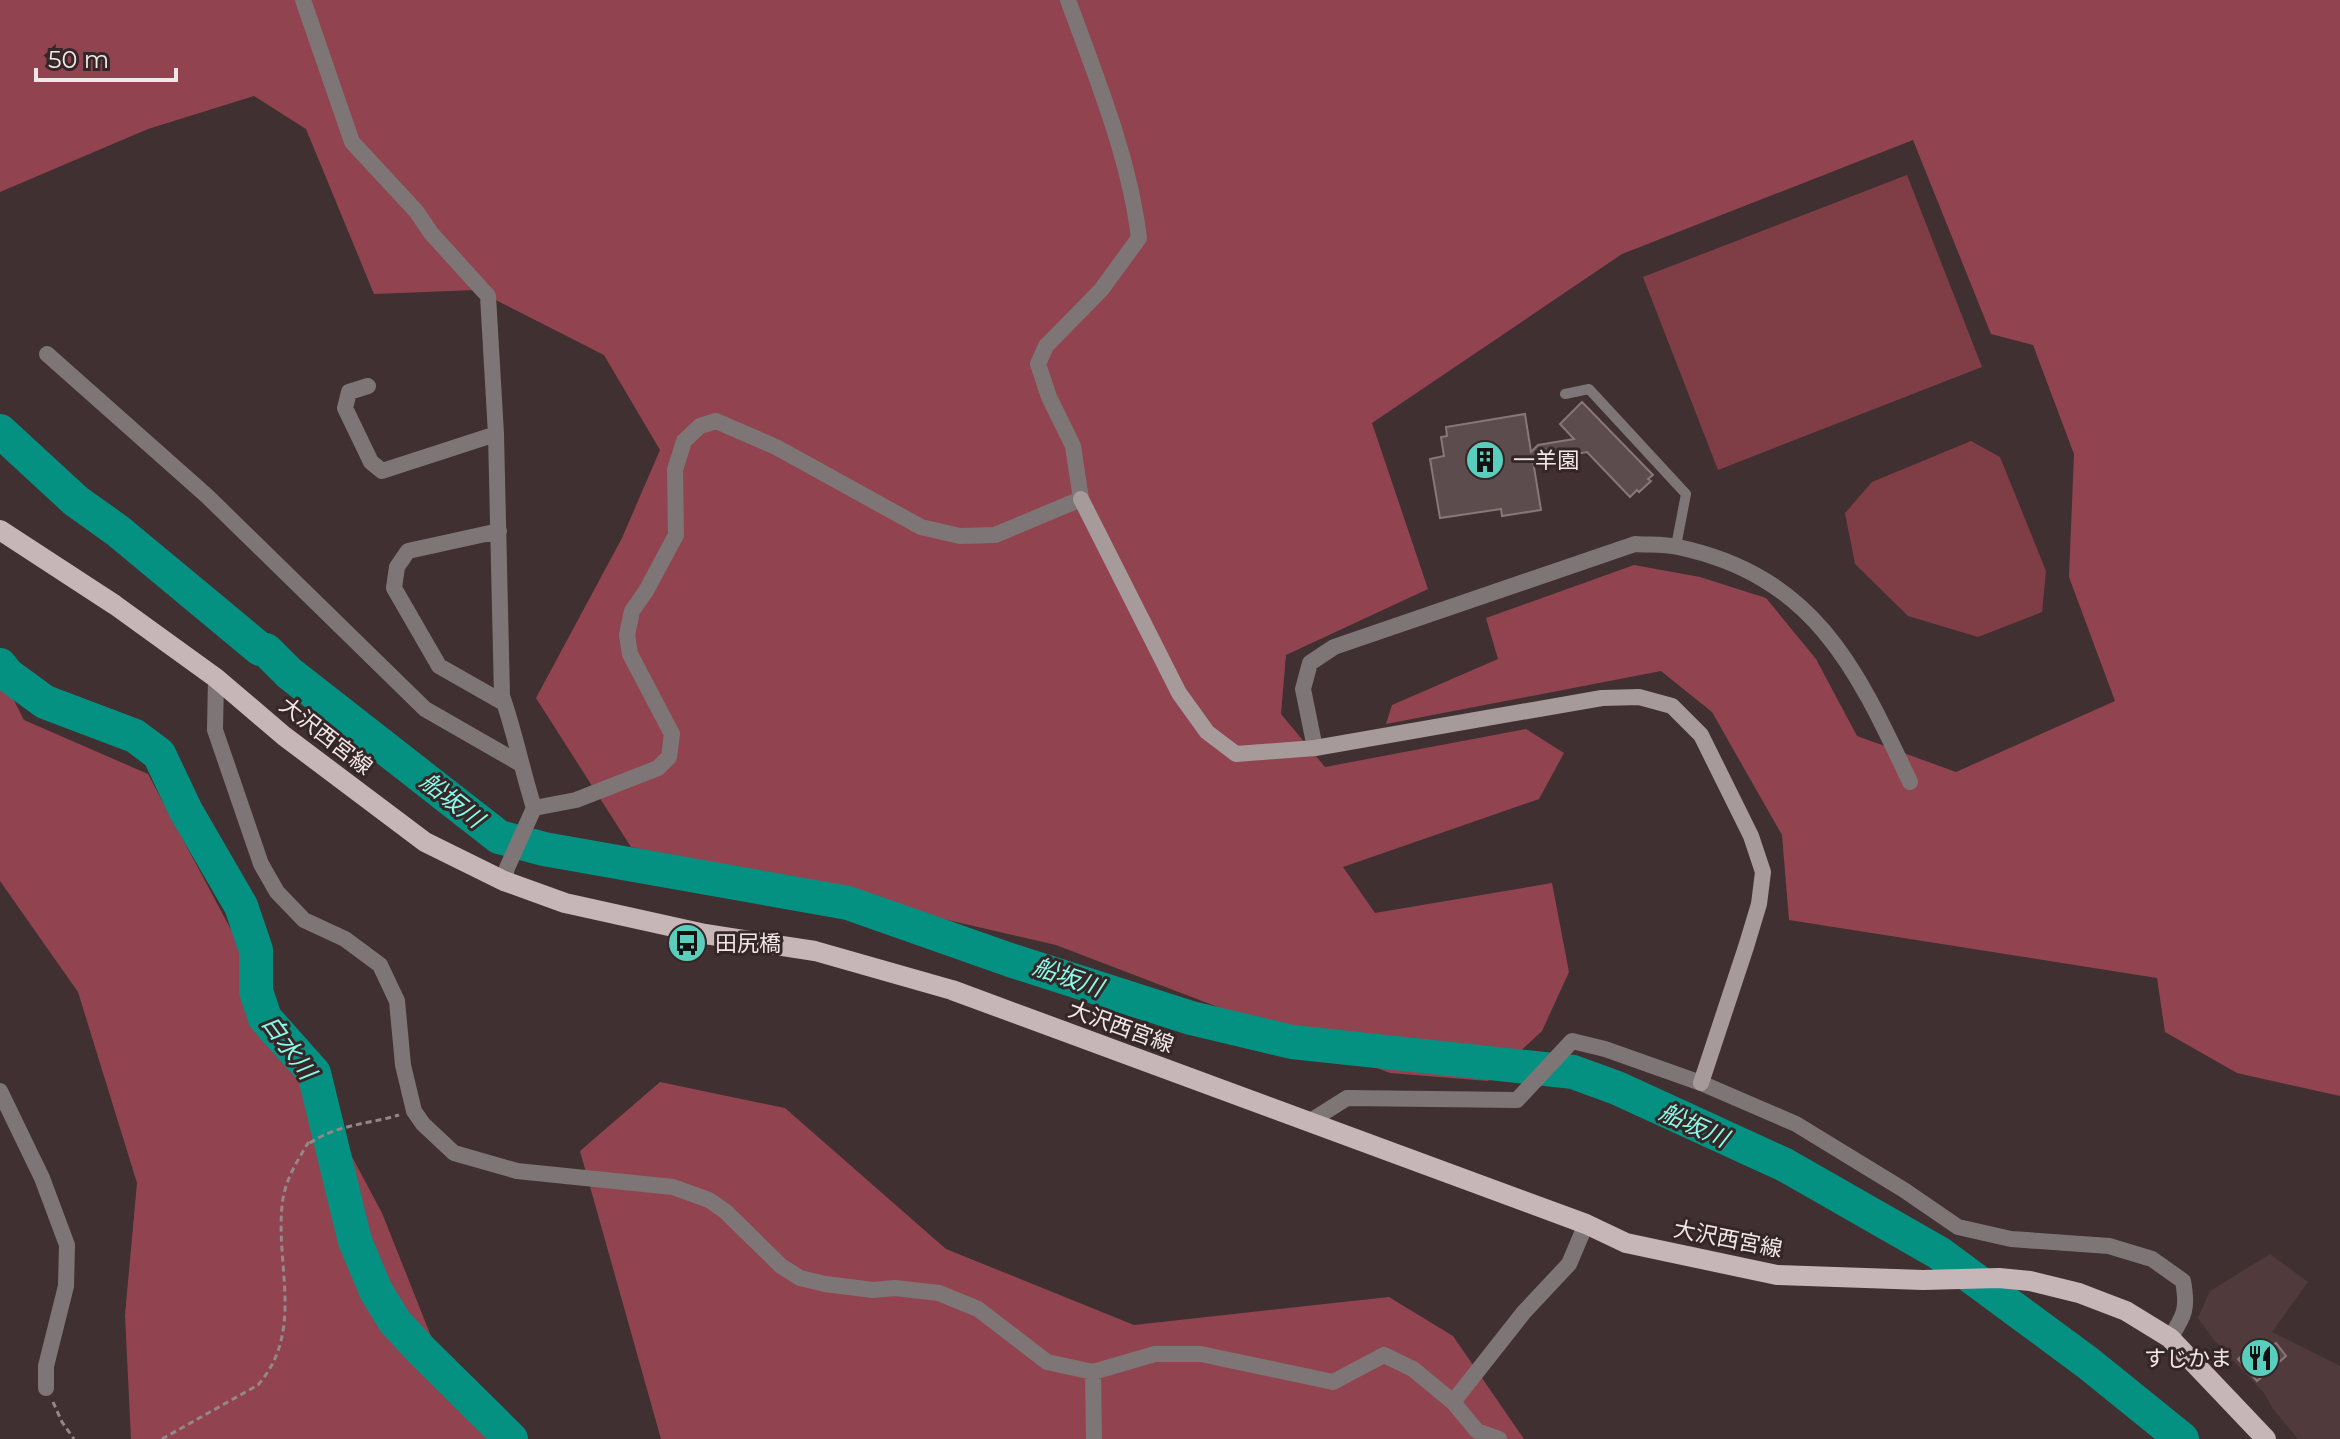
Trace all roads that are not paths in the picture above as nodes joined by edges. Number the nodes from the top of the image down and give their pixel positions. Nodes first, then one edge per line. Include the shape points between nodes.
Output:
1 (303, 0) edge
2 (1068, 0) edge
3 (47, 354) dead end
4 (368, 386) dead end
5 (1565, 394) dead end
6 (496, 434) junction
7 (1081, 499) junction
8 (0, 530) edge
9 (499, 531) junction
10 (1676, 546) junction
11 (216, 678) junction
12 (504, 703) junction
13 (1315, 748) junction
14 (519, 763) junction
15 (1910, 782) dead end
16 (531, 812) junction
17 (505, 875) junction
18 (1701, 1083) junction
19 (0, 1091) edge
20 (1309, 1122) junction
21 (1586, 1224) junction
22 (2170, 1338) junction
23 (1093, 1372) junction
24 (46, 1388) road end
25 (1453, 1402) junction
26 (1094, 1439) edge
27 (1499, 1439) edge
28 (2266, 1439) edge

1 - 6 street via 352,142 488,296
2 - 7 street via 1108,111 1139,238 1101,290 1046,346 1038,364 1073,446
3 - 14 street via 207,496 425,709
4 - 6 street via 349,392 345,408 371,462 382,471
5 - 10 lane via 1589,389 1686,494
6 - 9 street
7 - 13 street via 1179,693 1207,732 1236,754
7 - 16 street via 995,535 960,536 921,527 776,447 716,421 700,426 684,441 675,470 676,535 632,611 627,635 630,654 672,734 669,757 658,768
8 - 11 main road, 大沢西宮線
9 - 12 street
9 - 12 street via 408,551 397,567 394,588 439,666
10 - 13 street via 1635,544 1334,647 1310,663 1303,689
10 - 15 street via 1756,573 1821,625 1849,664
11 - 17 main road, 大沢西宮線 via 425,842
11 - 23 street via 215,730 261,864 277,892 304,920 345,939 380,965 397,1001 414,1111 454,1153 517,1171 673,1187 725,1211 800,1278 873,1290 939,1293 978,1309 1047,1362
12 - 14 street
13 - 18 street via 1602,698 1639,697 1672,706 1701,735 1763,872 1759,904
14 - 16 street
16 - 17 street
17 - 20 main road, 大沢西宮線 via 565,903 705,934 815,951 952,990
18 - 20 street via 1572,1041 1517,1100 1347,1098
18 - 22 street via 1796,1124 1958,1227 2011,1239 2109,1246 2152,1259 2183,1281 2187,1303
19 - 24 street via 67,1245 66,1286 46,1366
20 - 21 main road, 大沢西宮線
21 - 22 main road, 大沢西宮線 via 1626,1243 1777,1275 2030,1281 2126,1311
21 - 25 street via 1569,1264
22 - 28 main road, 大沢西宮線
23 - 25 street via 1155,1354 1201,1354 1333,1382 1384,1355 1413,1369
23 - 26 street
25 - 27 street via 1477,1431

